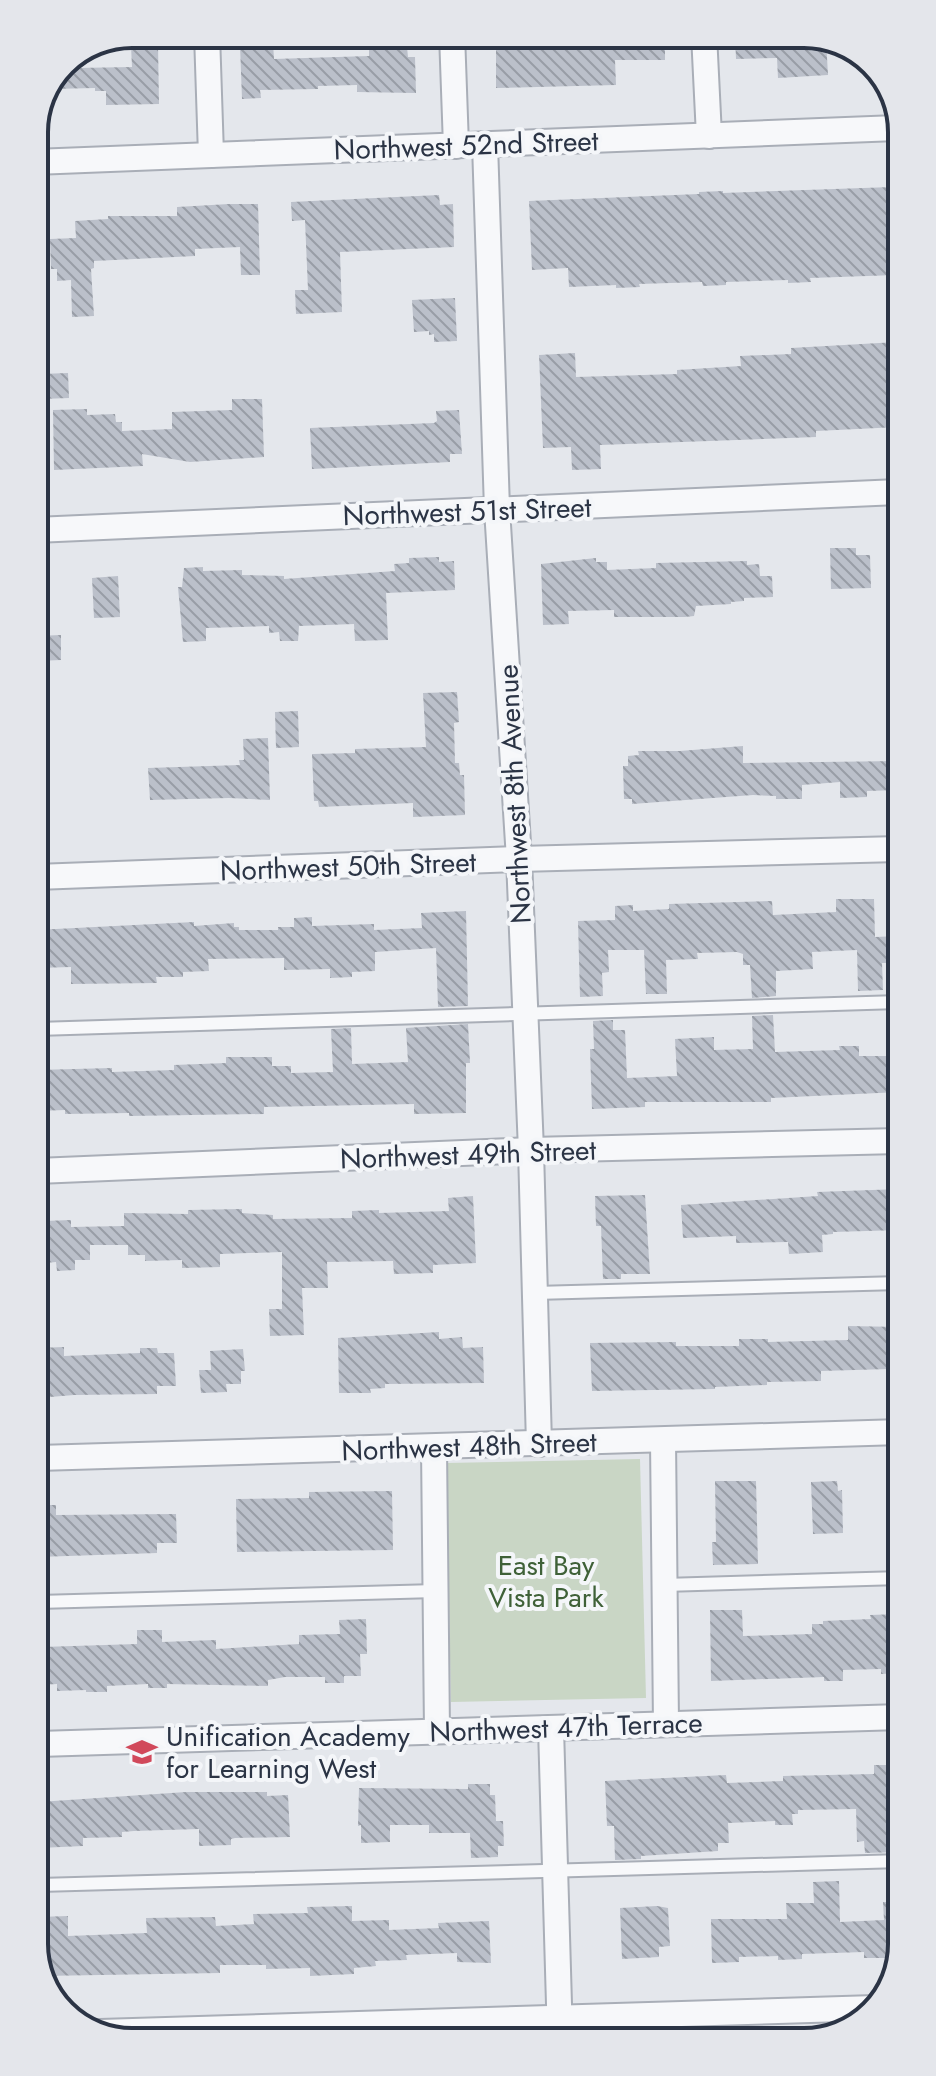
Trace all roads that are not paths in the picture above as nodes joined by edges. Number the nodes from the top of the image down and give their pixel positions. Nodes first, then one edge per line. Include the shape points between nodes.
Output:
1 (207, 48) edge
2 (452, 48) edge
3 (705, 48) edge
4 (888, 128) edge
5 (709, 136) junction
6 (485, 144) junction
7 (456, 146) junction
8 (211, 155) junction
9 (48, 161) edge
10 (888, 492) edge
11 (497, 509) junction
12 (48, 529) edge
13 (888, 849) edge
14 (519, 859) junction
15 (48, 877) edge
16 (888, 1002) edge
17 (525, 1013) junction
18 (48, 1029) edge
19 (888, 1141) edge
20 (531, 1150) junction
21 (48, 1171) edge
22 (888, 1283) edge
23 (535, 1293) junction
24 (888, 1432) edge
25 (663, 1440) junction
26 (539, 1444) junction
27 (434, 1447) junction
28 (48, 1458) edge
29 (888, 1578) edge
30 (664, 1585) junction
31 (436, 1591) junction
32 (48, 1602) edge
33 (888, 1717) edge
34 (666, 1724) junction
35 (551, 1728) junction
36 (437, 1731) junction
37 (48, 1744) edge
38 (888, 1861) edge
39 (555, 1871) junction
40 (48, 1885) edge
41 (857, 2009) edge
42 (560, 2028) edge
43 (575, 2028) edge

1 - 8 street
2 - 7 street
3 - 5 street
4 - 5 street, Northwest 52nd Street
5 - 6 street, Northwest 52nd Street
6 - 7 street, Northwest 52nd Street
6 - 11 street, Northwest 8th Avenue
7 - 8 street, Northwest 52nd Street
8 - 9 street, Northwest 52nd Street
10 - 11 street, Northwest 51st Street
11 - 12 street, Northwest 51st Street
11 - 14 street, Northwest 8th Avenue
13 - 14 street, Northwest 50th Street
14 - 15 street, Northwest 50th Street
14 - 17 street, Northwest 8th Avenue
16 - 17 lane
17 - 18 lane
17 - 20 street, Northwest 8th Avenue
19 - 20 street, Northwest 49th Street
20 - 21 street, Northwest 49th Street
20 - 23 street, Northwest 8th Avenue
22 - 23 lane
23 - 26 street, Northwest 8th Avenue
24 - 25 street, Northwest 48th Street
25 - 26 street, Northwest 48th Street
25 - 30 street
26 - 27 street, Northwest 48th Street
27 - 28 street, Northwest 48th Street
27 - 31 street
29 - 30 lane
30 - 34 street
31 - 32 lane
31 - 36 street
33 - 34 street, Northwest 47th Terrace
34 - 35 street, Northwest 47th Terrace
35 - 36 street, Northwest 47th Terrace
35 - 39 street
36 - 37 street, Northwest 47th Terrace
38 - 39 lane
39 - 40 lane
39 - 42 street
41 - 43 street

